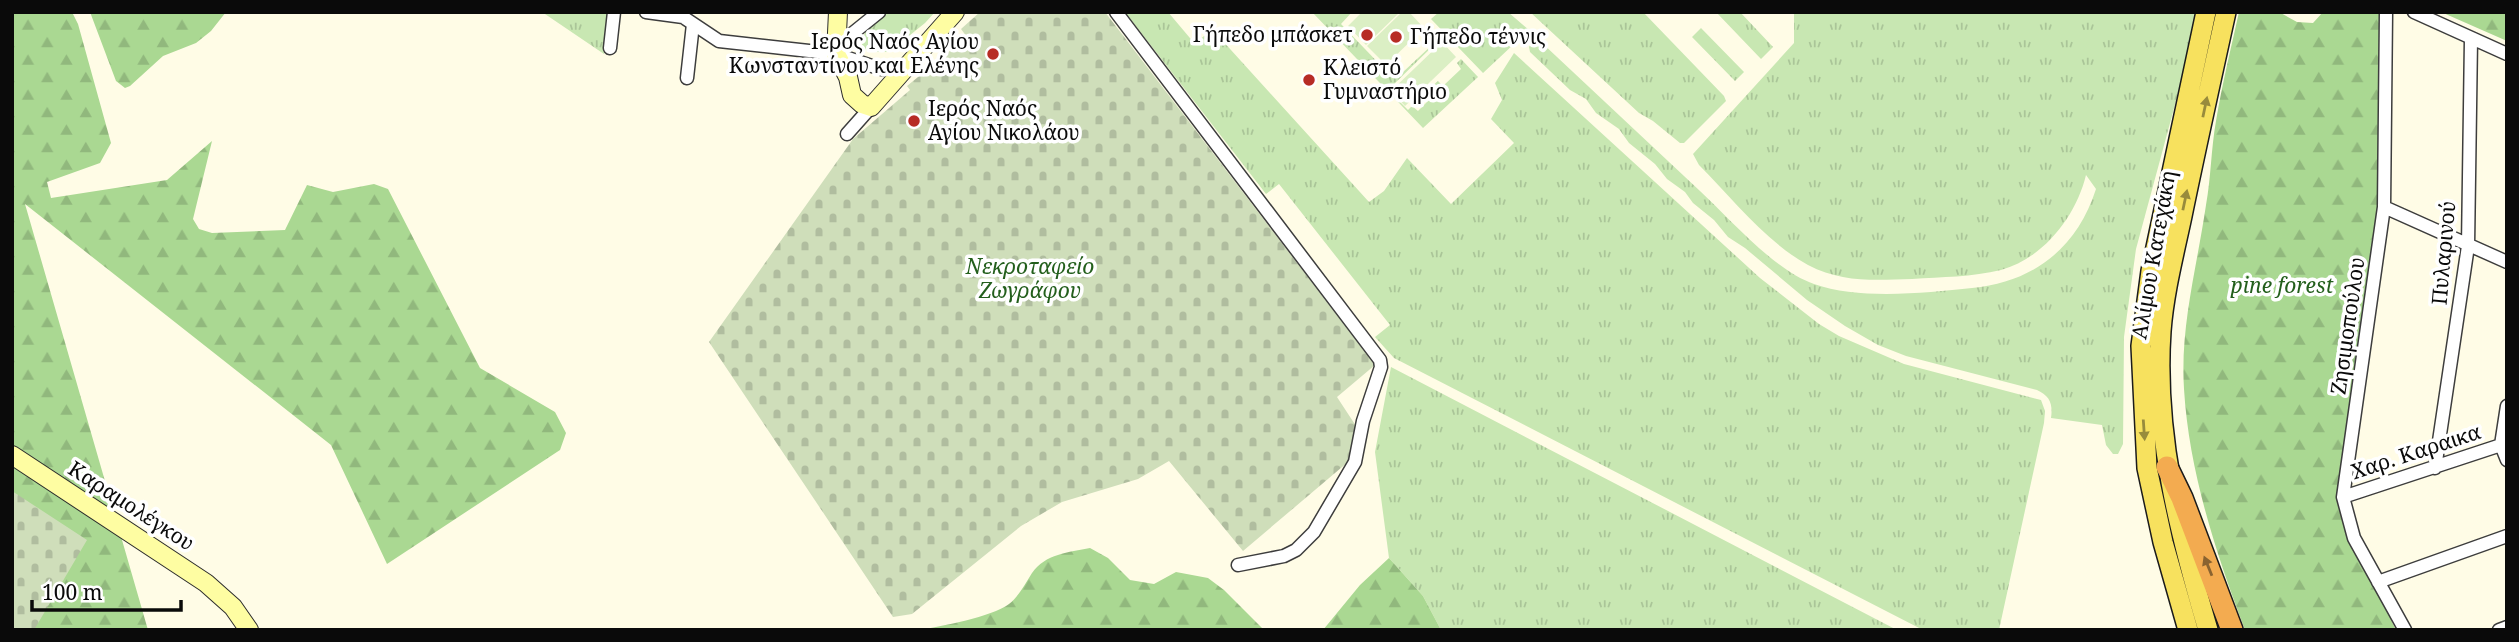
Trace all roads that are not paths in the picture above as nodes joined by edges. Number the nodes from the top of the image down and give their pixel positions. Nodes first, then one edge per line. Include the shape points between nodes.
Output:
1 (614, 12) edge
2 (646, 12) edge
3 (838, 12) edge
4 (879, 12) edge
5 (955, 12) edge
6 (1116, 12) edge
7 (2206, 12) edge
8 (2226, 12) edge
9 (2385, 12) edge
10 (2414, 12) edge
11 (693, 24) junction
12 (2471, 39) junction
13 (610, 48) dead end
14 (836, 54) junction
15 (2507, 54) edge
16 (904, 69) junction
17 (687, 78) dead end
18 (871, 107) junction
19 (847, 134) dead end
20 (2384, 207) junction
21 (2468, 246) junction
22 (2507, 262) edge
23 (2507, 406) edge
24 (2501, 445) junction
25 (12, 455) edge
26 (2507, 460) edge
27 (2166, 467) junction
28 (2435, 468) junction
29 (2343, 497) junction
30 (2507, 536) edge
31 (1238, 565) dead end
32 (2378, 583) junction
33 (2507, 627) edge
34 (249, 630) edge
35 (2188, 630) edge
36 (2208, 630) edge
37 (2232, 630) edge
38 (2405, 630) edge
39 (2499, 630) edge

1 - 13 street
2 - 11 street
3 - 14 main road
4 - 14 street
5 - 16 main road
6 - 31 street via 1380,360 1355,462 1314,532 1284,556
7 -> 35 main road, Αλίμου Κατεχάκη via 2151,271 2141,346 2147,468
27 -> 8 main road, Αλίμου Κατεχάκη via 2161,330
9 - 20 street, Ζησιμοπούλου
10 - 12 street
11 - 14 street via 719,41
11 - 17 street
12 - 15 street
12 - 21 street, Πυλαρινού
14 - 16 street via 881,69
14 - 18 main road via 852,95
16 - 18 main road
18 - 19 street
20 - 21 street
20 - 29 street, Ζησιμοπούλου
21 - 22 street
21 - 28 street, Πυλαρινού
23 - 24 street
24 - 26 street
24 - 28 street, Χαρ. Καραικα
25 - 34 main road, Καραμολέγκου via 206,583 233,607
27 - 36 main road, Αλίμου Κατεχάκη
37 -> 27 highway
28 - 29 street, Χαρ. Καραικα
29 - 32 street, Ζησιμοπούλου via 2354,538
30 - 32 street
32 - 38 street, Ζησιμοπούλου
33 - 39 street

